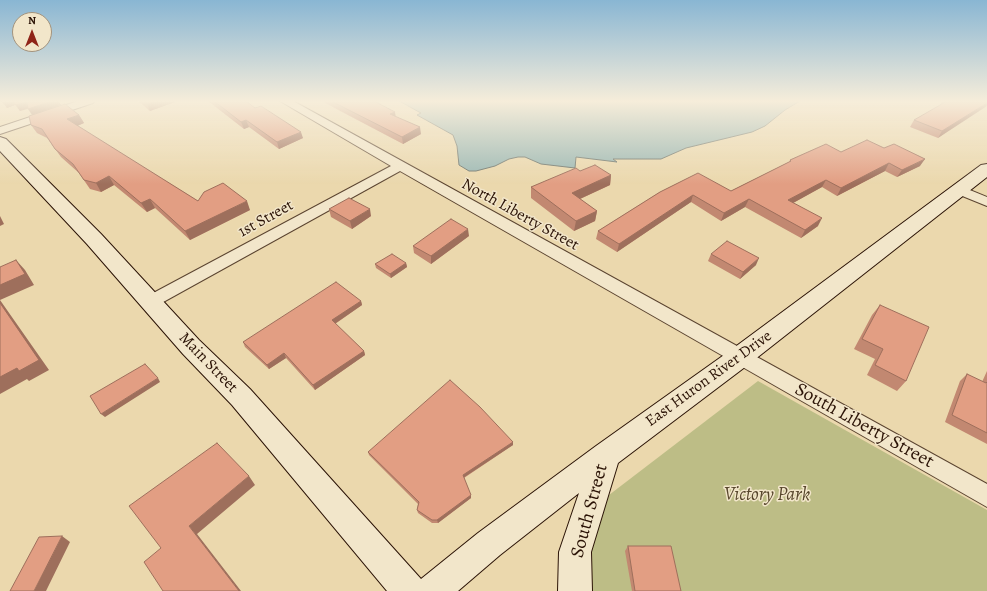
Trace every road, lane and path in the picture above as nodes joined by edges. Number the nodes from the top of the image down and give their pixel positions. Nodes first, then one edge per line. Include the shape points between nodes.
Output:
1 (333, 129) edge
2 (0, 142) edge
3 (399, 167) junction
4 (987, 169) edge
5 (960, 190) junction
6 (987, 202) edge
7 (150, 302) junction
8 (740, 357) junction
9 (606, 455) junction
10 (987, 496) edge
11 (409, 591) edge
12 (432, 591) edge
13 (575, 591) edge

1 - 3 street, North Liberty Street
2 - 7 main road, Main Street via 94,239
3 - 7 street, 1st Street
3 - 8 street, North Liberty Street
4 - 5 main road, East Huron River Drive
5 - 6 street
5 - 8 main road, East Huron River Drive
7 - 11 main road, Main Street via 270,429
8 - 9 main road, East Huron River Drive
8 - 10 street, South Liberty Street
9 - 12 main road, East Huron River Drive
9 - 13 main road, South Street via 575,552

